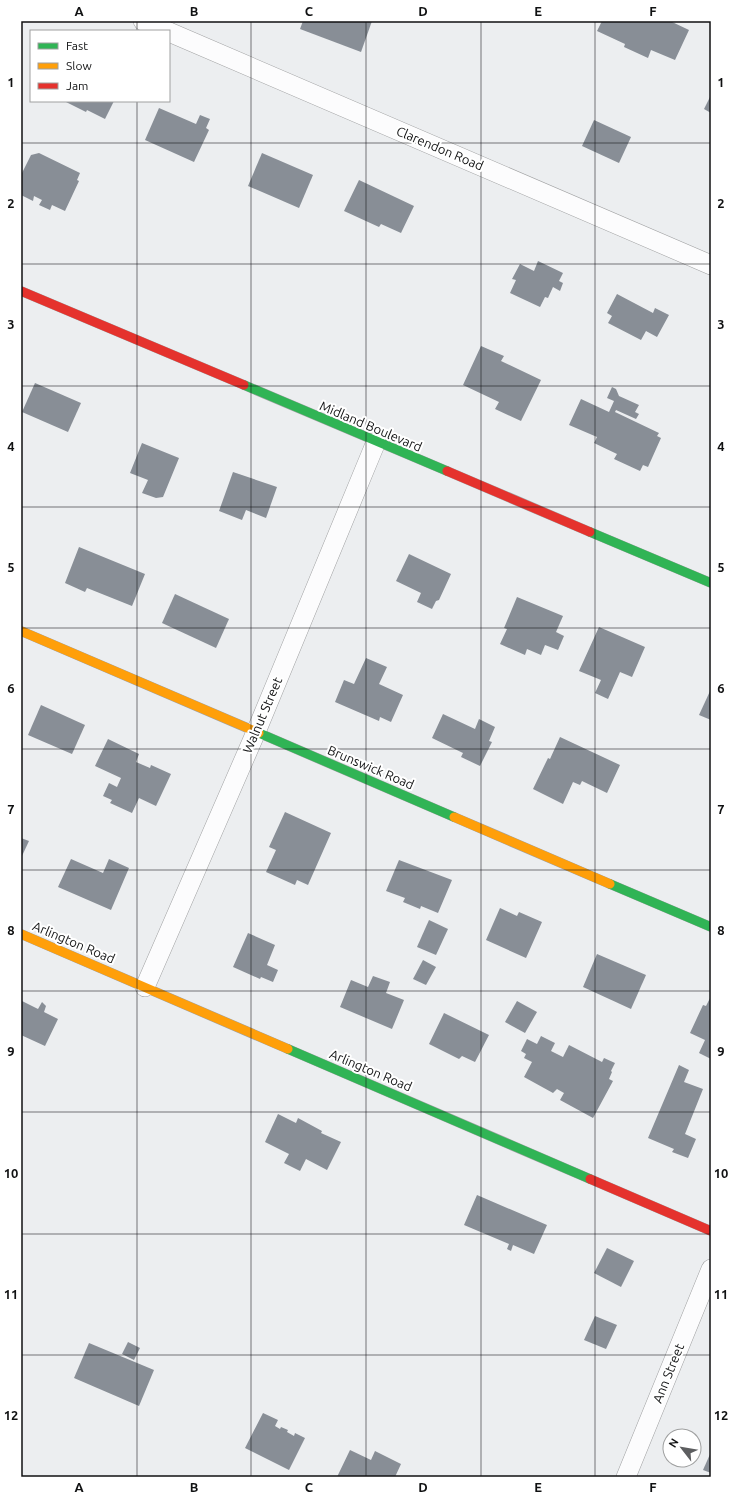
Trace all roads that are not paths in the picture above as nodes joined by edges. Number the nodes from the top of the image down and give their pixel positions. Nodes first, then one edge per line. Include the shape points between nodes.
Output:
1 (143, 21) edge
2 (166, 30) edge
3 (170, 32) edge
4 (711, 265) edge
5 (21, 291) edge
6 (376, 442) junction
7 (711, 583) edge
8 (21, 631) edge
9 (256, 732) junction
10 (711, 927) edge
11 (21, 934) edge
12 (145, 987) junction
13 (711, 1231) edge
14 (711, 1269) edge
15 (626, 1477) edge

1 - 2 street, Clarendon Road
3 - 4 street, Clarendon Road
5 - 6 street, Midland Boulevard
6 - 7 street, Midland Boulevard
6 - 9 street, Walnut Street
8 - 9 street, Brunswick Road
9 - 10 street, Brunswick Road
9 - 12 street, Walnut Street
11 - 12 street, Arlington Road
12 - 13 street, Arlington Road
14 - 15 street, Ann Street

